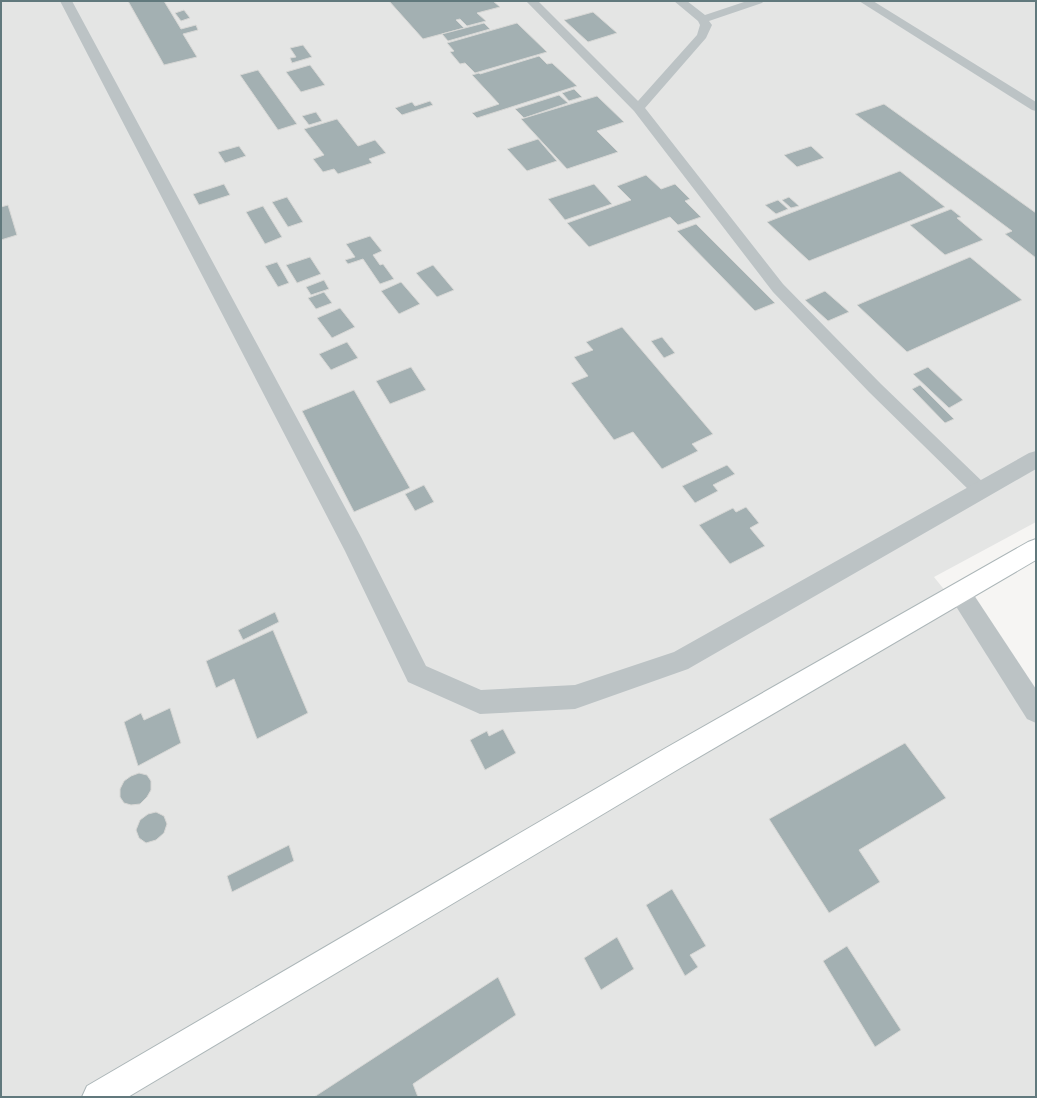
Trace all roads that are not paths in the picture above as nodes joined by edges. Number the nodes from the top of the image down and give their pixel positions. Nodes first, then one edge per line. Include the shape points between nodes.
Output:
1 (66, 1) edge
2 (532, 1) edge
3 (758, 1) edge
4 (864, 1) edge
5 (683, 2) edge
6 (703, 19) junction
7 (1036, 106) edge
8 (638, 108) junction
9 (1036, 459) edge
10 (980, 490) junction
11 (1036, 549) edge
12 (960, 593) junction
13 (1036, 711) edge
14 (98, 1097) edge

1 - 10 street via 353,544 417,674 480,702 574,698 680,661
2 - 8 lane
3 - 6 lane
4 - 7 lane
5 - 6 lane
6 - 8 lane via 706,25 702,36
8 - 10 lane via 778,288 875,388
9 - 10 street
11 - 12 street
12 - 13 street
12 - 14 street via 673,758

